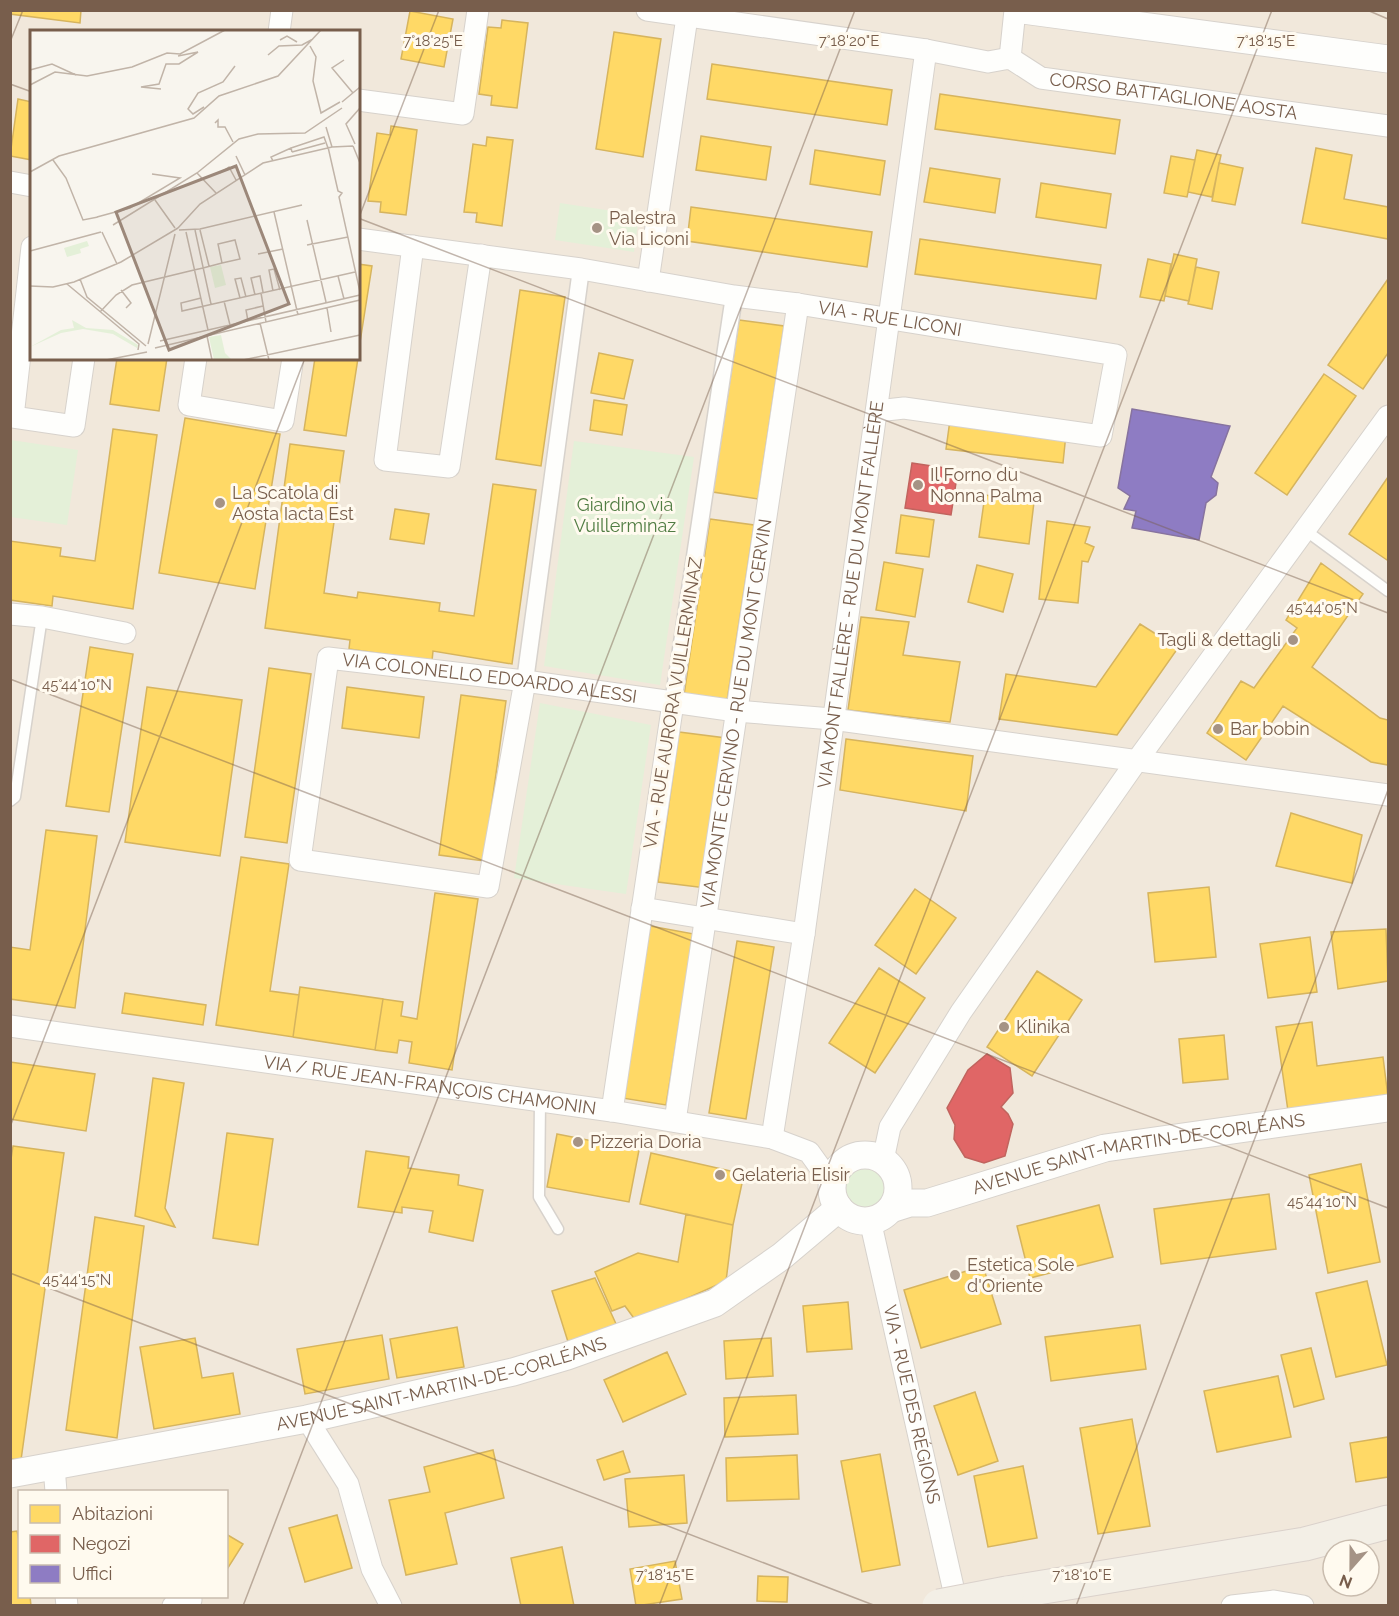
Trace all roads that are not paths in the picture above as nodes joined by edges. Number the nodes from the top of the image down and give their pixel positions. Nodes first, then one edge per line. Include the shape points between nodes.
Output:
1 (282, 10) edge
2 (478, 10) edge
3 (646, 10) edge
4 (1016, 10) edge
5 (1023, 10) edge
6 (687, 17) junction
7 (279, 30) edge
8 (926, 51) junction
9 (1010, 58) junction
10 (1389, 59) edge
11 (360, 100) edge
12 (1389, 126) edge
13 (10, 182) edge
14 (30, 186) edge
15 (360, 239) edge
16 (414, 246) junction
17 (481, 255) junction
18 (30, 263) edge
19 (581, 269) junction
20 (648, 281) junction
21 (734, 296) junction
22 (798, 304) junction
23 (889, 320) junction
24 (84, 360) edge
25 (196, 360) edge
26 (292, 360) edge
27 (13, 397) edge
28 (877, 411) junction
29 (1389, 416) edge
30 (1305, 530) junction
31 (1389, 591) edge
32 (10, 614) edge
33 (42, 617) junction
34 (125, 633) dead end
35 (525, 681) junction
36 (673, 703) junction
37 (736, 711) junction
38 (832, 719) junction
39 (1138, 759) junction
40 (1389, 795) edge
41 (13, 799) edge
42 (642, 908) junction
43 (707, 919) junction
44 (804, 934) junction
45 (10, 1026) edge
46 (540, 1101) junction
47 (1389, 1108) edge
48 (612, 1110) junction
49 (675, 1121) junction
50 (772, 1138) junction
51 (883, 1160) junction
52 (835, 1196) junction
53 (880, 1215) junction
54 (558, 1229) dead end
55 (307, 1419) junction
56 (10, 1474) edge
57 (55, 1479) edge
58 (1389, 1522) edge
59 (1305, 1544) junction
60 (1389, 1544) edge
61 (946, 1596) edge
62 (391, 1605) edge
63 (1232, 1605) edge
64 (1303, 1605) edge

1 - 7 street
2 - 11 street via 463,114
3 - 6 street
4 - 9 street
5 - 10 street
6 - 8 street
6 - 20 street
8 - 9 street via 988,62
8 - 23 street, VIA MONT FALLÈRE - RUE DU MONT FALLÈRE
9 - 12 street, CORSO BATTAGLIONE AOSTA via 1041,78
13 - 14 street
15 - 16 street, VIA - RUE LICONI
16 - 17 street, VIA - RUE LICONI
16 - 17 street via 385,460 448,467
17 - 19 street, VIA - RUE LICONI
18 - 27 street
19 - 20 street, VIA - RUE LICONI
19 - 35 street
20 - 21 street, VIA - RUE LICONI
21 - 22 street, VIA - RUE LICONI
21 - 36 street, VIA - RUE AURORA VUILLERMINAZ
22 - 23 street, VIA - RUE LICONI
22 - 37 street, VIA MONTE CERVINO - RUE DU MONT CERVIN
23 - 28 street, VIA MONT FALLÈRE - RUE DU MONT FALLÈRE
23 - 28 street, VIA - RUE LICONI via 1116,355 1101,436 904,408
24 - 27 street via 74,426 13,417
25 - 26 street via 189,405 283,421
28 - 38 street, VIA MONT FALLÈRE - RUE DU MONT FALLÈRE
29 - 30 street
30 - 31 lane
30 - 39 street
32 - 33 street
33 - 34 street
33 - 41 lane
35 - 35 street, VIA COLONELLO EDOARDO ALESSI via 488,887 300,860 328,658
35 - 36 street, VIA COLONELLO EDOARDO ALESSI
36 - 37 street, VIA COLONELLO EDOARDO ALESSI
36 - 42 street, VIA - RUE AURORA VUILLERMINAZ
37 - 38 street, VIA COLONELLO EDOARDO ALESSI
37 - 43 street, VIA MONTE CERVINO - RUE DU MONT CERVIN
38 - 39 street, VIA COLONELLO EDOARDO ALESSI
38 - 44 street, VIA MONT FALLÈRE - RUE DU MONT FALLÈRE
39 - 40 street, VIA COLONELLO EDOARDO ALESSI
39 - 51 street via 914,1085 890,1127
42 - 43 street
42 - 48 street, VIA - RUE AURORA VUILLERMINAZ
43 - 44 street
43 - 49 street, VIA MONTE CERVINO - RUE DU MONT CERVIN
44 - 50 street, VIA MONT FALLÈRE - RUE DU MONT FALLÈRE
45 - 46 street, VIA / RUE JEAN-FRANÇOIS CHAMONIN
46 - 48 street, VIA / RUE JEAN-FRANÇOIS CHAMONIN
46 - 54 lane via 539,1197
47 - 53 street, AVENUE SAINT-MARTIN-DE-CORLÉANS via 1105,1148
48 - 49 street, VIA / RUE JEAN-FRANÇOIS CHAMONIN
49 - 50 street, VIA / RUE JEAN-FRANÇOIS CHAMONIN
50 - 52 street, VIA / RUE JEAN-FRANÇOIS CHAMONIN via 809,1152
51 - 52 street via 869,1155 854,1156 839,1168
51 - 53 street via 894,1171 898,1183 895,1202
52 - 53 street via 853,1219
52 - 55 street, AVENUE SAINT-MARTIN-DE-CORLÉANS via 782,1256 715,1303 513,1372
53 - 61 street, VIA - RUE DES RÉGIONS
55 - 57 street, AVENUE SAINT-MARTIN-DE-CORLÉANS
55 - 62 street via 348,1484 372,1569
56 - 57 street, AVENUE SAINT-MARTIN-DE-CORLÉANS
58 - 59 main road
59 - 60 main road
59 - 61 main road, bridge via 1007,1593
63 - 64 street via 1274,1601

